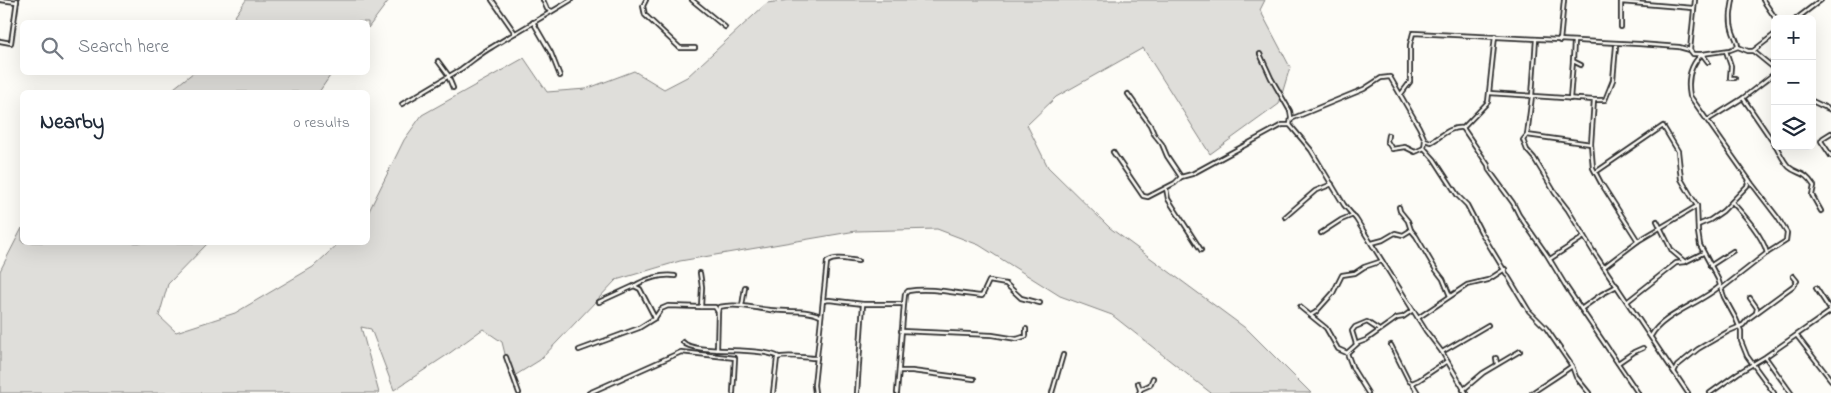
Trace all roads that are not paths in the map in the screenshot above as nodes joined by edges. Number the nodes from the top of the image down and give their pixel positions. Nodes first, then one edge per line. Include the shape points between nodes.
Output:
1 (0, 0) edge
2 (492, 0) edge
3 (543, 0) edge
4 (571, 0) edge
5 (646, 0) edge
6 (692, 0) edge
7 (1564, 0) edge
8 (1616, 0) edge
9 (1695, 0) edge
10 (1733, 0) edge
11 (1762, 0) edge
12 (1820, 0) edge
13 (17, 1) edge
14 (1816, 1) edge
15 (1621, 2) junction
16 (1693, 8) junction
17 (548, 9) junction
18 (552, 11) junction
19 (546, 14) junction
20 (1773, 15) edge
21 (1800, 15) edge
22 (533, 22) junction
23 (726, 27) dead end
24 (1621, 27) dead end
25 (515, 33) junction
26 (1495, 36) junction
27 (1598, 37) dead end
28 (1771, 37) edge
29 (1536, 39) junction
30 (1574, 40) junction
31 (0, 41) edge
32 (1560, 41) junction
33 (1592, 42) junction
34 (1616, 46) dead end
35 (1738, 47) junction
36 (695, 48) dead end
37 (1690, 50) junction
38 (1726, 51) junction
39 (1753, 51) junction
40 (1260, 54) dead end
41 (1693, 54) junction
42 (1702, 54) junction
43 (1695, 60) junction
44 (438, 61) dead end
45 (1573, 61) junction
46 (1708, 62) dead end
47 (1581, 65) dead end
48 (1771, 66) edge
49 (448, 76) junction
50 (560, 76) dead end
51 (1771, 76) edge
52 (1735, 78) dead end
53 (453, 88) dead end
54 (1489, 93) junction
55 (1128, 94) dead end
56 (1401, 94) junction
57 (1532, 96) junction
58 (1743, 98) junction
59 (1570, 99) junction
60 (1594, 100) junction
61 (1816, 103) edge
62 (402, 104) dead end
63 (1831, 110) edge
64 (1291, 119) junction
65 (1708, 120) junction
66 (1290, 125) junction
67 (1463, 128) junction
68 (1831, 133) edge
69 (1527, 134) junction
70 (1388, 135) dead end
71 (1425, 140) junction
72 (1771, 140) edge
73 (1591, 144) junction
74 (1424, 148) junction
75 (1777, 150) edge
76 (1113, 152) dead end
77 (1831, 156) edge
78 (1596, 172) junction
79 (1181, 177) junction
80 (1749, 180) junction
81 (1332, 184) junction
82 (1166, 188) junction
83 (1732, 202) junction
84 (1399, 206) dead end
85 (1697, 206) junction
86 (1821, 211) dead end
87 (1285, 216) dead end
88 (1353, 216) junction
89 (1657, 221) dead end
90 (1698, 225) junction
91 (1661, 228) junction
92 (1411, 230) junction
93 (1321, 233) dead end
94 (1584, 237) junction
95 (1638, 241) junction
96 (1372, 244) junction
97 (1200, 250) dead end
98 (1733, 250) dead end
99 (1704, 252) junction
100 (1767, 254) junction
101 (858, 260) dead end
102 (1550, 260) junction
103 (1382, 261) junction
104 (1685, 262) junction
105 (1710, 266) junction
106 (1604, 267) junction
107 (1505, 269) junction
108 (700, 273) dead end
109 (675, 276) dead end
110 (1793, 276) dead end
111 (641, 282) junction
112 (634, 286) junction
113 (1617, 286) junction
114 (745, 287) dead end
115 (1721, 288) junction
116 (1816, 288) dead end
117 (640, 289) junction
118 (1450, 296) junction
119 (1750, 298) dead end
120 (1628, 301) junction
121 (598, 302) dead end
122 (822, 302) junction
123 (1040, 303) dead end
124 (862, 304) junction
125 (904, 304) junction
126 (742, 306) junction
127 (701, 307) junction
128 (715, 307) junction
129 (719, 307) junction
130 (1300, 307) dead end
131 (1581, 309) junction
132 (1413, 310) junction
133 (1831, 311) edge
134 (718, 312) junction
135 (1755, 314) junction
136 (820, 316) junction
137 (1312, 316) junction
138 (654, 318) junction
139 (1418, 318) junction
140 (1488, 325) dead end
141 (1739, 326) junction
142 (1026, 329) dead end
143 (1380, 330) junction
144 (902, 331) junction
145 (1651, 336) junction
146 (1797, 336) junction
147 (683, 342) dead end
148 (1356, 344) junction
149 (1391, 345) dead end
150 (1643, 348) dead end
151 (579, 350) dead end
152 (717, 350) junction
153 (1520, 351) dead end
154 (1442, 352) junction
155 (1347, 353) junction
156 (1063, 355) dead end
157 (506, 357) dead end
158 (779, 357) junction
159 (1765, 357) junction
160 (817, 358) junction
161 (1496, 358) dead end
162 (1447, 361) junction
163 (1618, 363) junction
164 (1497, 364) junction
165 (1754, 364) junction
166 (1572, 366) junction
167 (899, 371) junction
168 (1674, 372) junction
169 (974, 378) dead end
170 (1153, 378) dead end
171 (1831, 380) edge
172 (1138, 383) dead end
173 (1412, 383) junction
174 (1465, 391) edge
175 (1140, 392) edge
176 (520, 393) edge
177 (589, 393) edge
178 (733, 393) edge
179 (773, 393) edge
180 (815, 393) edge
181 (857, 393) edge
182 (898, 393) edge
183 (1052, 393) edge
184 (1368, 393) edge
185 (1418, 393) edge
186 (1532, 393) edge
187 (1589, 393) edge
188 (1638, 393) edge
189 (1688, 393) edge
190 (1710, 393) edge
191 (1774, 393) edge
192 (1791, 393) edge

1 - 13 street
2 - 25 street
3 - 17 street
4 - 18 street
5 - 36 street via 643,6 645,15 680,48
6 - 23 street
7 - 32 street
8 - 15 street
9 - 16 street
10 - 35 street via 1730,20
11 - 20 street
12 - 14 street
13 - 31 street via 11,42
14 - 21 street
15 - 16 street
15 - 24 street
16 - 37 street
17 - 18 street
17 - 19 street
18 - 19 street
19 - 22 street
22 - 25 street
22 - 50 street
25 - 49 street
26 - 29 street
26 - 54 street
26 - 56 street via 1413,33 1410,82
27 - 33 street
28 - 39 street
29 - 32 street
29 - 57 street
30 - 32 street
30 - 33 street
30 - 45 street
33 - 37 street
34 - 60 street via 1613,80 1608,93 1605,100
35 - 38 street
35 - 39 street
37 - 41 street
38 - 42 street
38 - 52 street via 1731,66 1730,78
39 - 48 street
40 - 64 street via 1270,78 1288,106
41 - 42 street
41 - 43 street
42 - 43 street
42 - 46 street
43 - 65 street via 1691,70 1690,96
44 - 49 street
45 - 47 street
45 - 59 street
49 - 53 street
49 - 62 street
51 - 58 street
54 - 57 street
54 - 67 street via 1487,105
55 - 79 street
56 - 64 street via 1390,77 1385,76 1364,89
56 - 71 street
57 - 59 street
57 - 69 street
58 - 65 street
58 - 72 street
59 - 60 street
60 - 73 street
61 - 63 street
64 - 66 street
65 - 80 street
66 - 79 street via 1282,125
66 - 81 street via 1311,150
67 - 71 street via 1444,133 1430,142
67 - 102 street
68 - 77 street via 1821,141
69 - 73 street
69 - 94 street via 1523,140 1527,150
70 - 74 street via 1387,141 1392,149 1405,147 1415,152
71 - 74 street
73 - 78 street via 1591,159
74 - 107 street via 1467,206
75 - 86 street via 1791,169 1810,179 1814,186 1812,195
76 - 82 street via 1143,196 1148,197
78 - 85 street via 1663,126 1678,151 1681,179
78 - 95 street
79 - 82 street
80 - 83 street
80 - 100 street via 1787,233 1786,241
81 - 87 street via 1315,191
81 - 88 street
82 - 97 street via 1168,199
83 - 90 street via 1717,216
83 - 100 street via 1753,227
84 - 92 street
85 - 90 street
85 - 91 street
88 - 93 street
88 - 96 street
89 - 91 street
90 - 99 street via 1698,238
91 - 95 street
91 - 104 street via 1672,251
92 - 96 street via 1402,236 1395,233
92 - 118 street via 1443,279
94 - 102 street
94 - 106 street
95 - 106 street
96 - 103 street
98 - 105 street
99 - 104 street
99 - 105 street
100 - 115 street
101 - 122 street via 838,258 827,262
102 - 131 street
103 - 132 street
103 - 137 street via 1342,275 1330,296
104 - 120 street via 1676,263
105 - 115 street
106 - 113 street
107 - 118 street
107 - 166 street via 1529,311 1546,328
108 - 127 street
109 - 111 street via 666,274
110 - 135 street via 1797,281 1794,286
111 - 112 street
111 - 117 street
112 - 117 street
112 - 121 street
113 - 120 street
113 - 131 street
114 - 126 street
115 - 141 street
115 - 145 street via 1659,325
116 - 133 street
117 - 138 street
118 - 139 street
119 - 135 street via 1757,308
120 - 145 street
122 - 124 street
122 - 136 street
123 - 125 street via 1021,298 1006,284 988,281 982,296 911,290 905,294
124 - 125 street
124 - 181 street
125 - 144 street
126 - 129 street
126 - 136 street
127 - 128 street
127 - 138 street via 668,306
128 - 129 street
128 - 134 street
129 - 134 street
130 - 137 street
131 - 163 street
132 - 139 street
132 - 143 street
133 - 146 street
134 - 152 street
135 - 141 street
136 - 160 street
137 - 155 street via 1330,332 1338,349
138 - 151 street via 640,328
139 - 154 street
140 - 154 street
141 - 165 street via 1743,348
141 - 168 street via 1698,349
142 - 144 street via 1026,336 1017,339
143 - 148 street
143 - 148 street via 1368,322 1355,326 1352,331
144 - 167 street
145 - 168 street
146 - 159 street
146 - 171 street
147 - 152 street via 688,346
148 - 155 street
149 - 173 street
150 - 163 street
152 - 158 street
153 - 164 street
154 - 162 street
155 - 184 street
156 - 183 street
157 - 176 street
158 - 160 street
158 - 179 street via 775,362
159 - 165 street
159 - 192 street
160 - 180 street
161 - 164 street
162 - 173 street
162 - 174 street
163 - 188 street
164 - 174 street via 1475,378
165 - 190 street
165 - 191 street
166 - 186 street
166 - 187 street
167 - 169 street
167 - 182 street
168 - 189 street
170 - 175 street via 1150,385
172 - 175 street
173 - 185 street
177 - 178 street via 681,352 735,358

